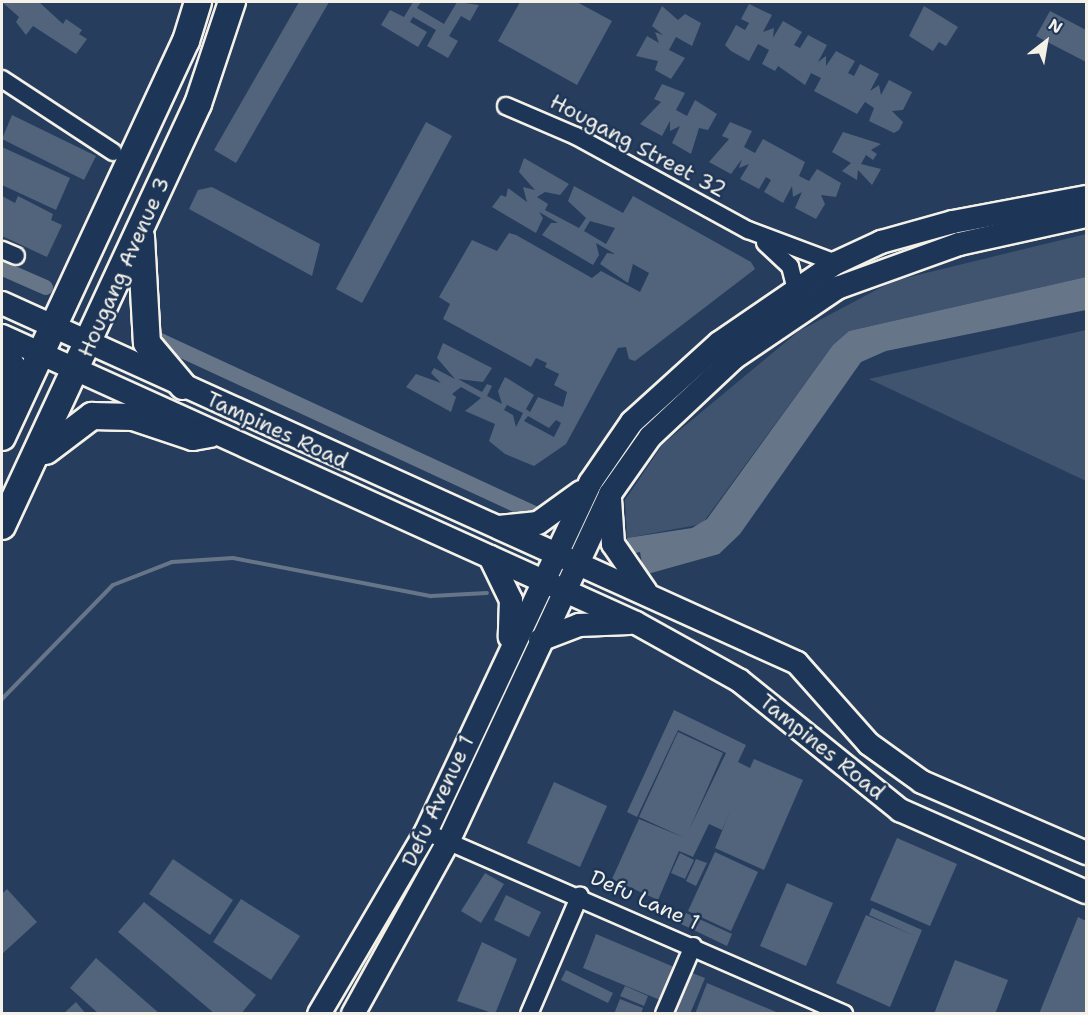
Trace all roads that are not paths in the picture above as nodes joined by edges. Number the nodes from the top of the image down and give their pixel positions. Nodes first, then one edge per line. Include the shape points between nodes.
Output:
1 (198, 2) edge
2 (232, 2) edge
3 (3, 86) edge
4 (506, 106) dead end
5 (113, 152) dead end
6 (1086, 197) edge
7 (1086, 216) edge
8 (748, 230) junction
9 (141, 231) junction
10 (836, 263) junction
11 (795, 286) junction
12 (2, 303) edge
13 (53, 327) junction
14 (2, 336) edge
15 (90, 343) junction
16 (2, 349) edge
17 (40, 353) junction
18 (78, 369) junction
19 (183, 386) junction
20 (6, 427) edge
21 (210, 434) junction
22 (32, 463) junction
23 (590, 483) junction
24 (610, 494) junction
25 (2, 526) edge
26 (489, 526) junction
27 (554, 555) junction
28 (490, 557) junction
29 (576, 565) junction
30 (541, 581) junction
31 (564, 591) junction
32 (653, 599) junction
33 (636, 623) junction
34 (540, 640) junction
35 (510, 645) junction
36 (426, 832) junction
37 (448, 842) junction
38 (1086, 853) edge
39 (1086, 892) edge
40 (580, 895) junction
41 (693, 946) junction
42 (320, 1014) edge
43 (353, 1014) edge
44 (529, 1014) edge
45 (664, 1014) edge
46 (844, 1014) edge

1 - 13 highway, Hougang Avenue 3 via 186,41
2 - 9 highway, Hougang Avenue 3 via 198,104
3 - 5 street
4 - 8 street, Hougang Street 32 via 576,136
6 - 10 main road via 953,222 881,243
7 - 24 main road via 958,244 837,288 689,396 650,437
8 - 10 street, Hougang Street 32
8 - 11 street, Hougang Street 32 via 790,266
9 - 15 highway, Hougang Avenue 3
9 - 19 highway via 145,335 156,357
10 - 11 main road
11 - 23 main road via 673,380 632,422
12 - 13 main road, Tampines Road
13 - 15 main road, Tampines Road
13 - 17 highway, Hougang Avenue 3
14 - 17 main road, Tampines Road
15 - 18 highway, Hougang Avenue 3
15 - 19 main road, Tampines Road
16 - 20 highway via 19,384
17 - 18 main road, Tampines Road
17 - 20 highway, Hougang Avenue 3
18 - 21 main road, Tampines Road
18 - 22 highway, Hougang Avenue 3
19 - 26 main road, Tampines Road
21 - 22 highway via 193,437 133,417 92,416 70,427
21 - 28 main road, Tampines Road
22 - 25 highway, Hougang Avenue 3
23 - 26 main road via 567,507 538,523 517,529
23 - 27 main road
24 - 29 main road
24 - 32 main road via 613,544
26 - 27 main road, Tampines Road
27 - 29 main road, Tampines Road
27 - 30 main road
28 - 30 main road, Tampines Road
28 - 35 main road via 511,600
29 - 31 main road
29 - 32 main road, Tampines Road
30 - 31 main road, Tampines Road
30 - 35 main road, Defu Avenue 1
31 - 33 main road, Tampines Road
31 - 34 main road, Defu Avenue 1
32 - 38 main road, Tampines Road via 797,663 869,744 922,782
33 - 34 main road via 579,625
33 - 39 main road, Tampines Road via 740,681 900,810
34 - 37 main road, Defu Avenue 1
35 - 36 main road, Defu Avenue 1
36 - 37 street, Defu Lane 1
36 - 42 main road, Defu Avenue 1
37 - 40 street, Defu Lane 1
37 - 43 main road, Defu Avenue 1
40 - 41 street, Defu Lane 1
40 - 44 street
41 - 45 street
41 - 46 street, Defu Lane 1

